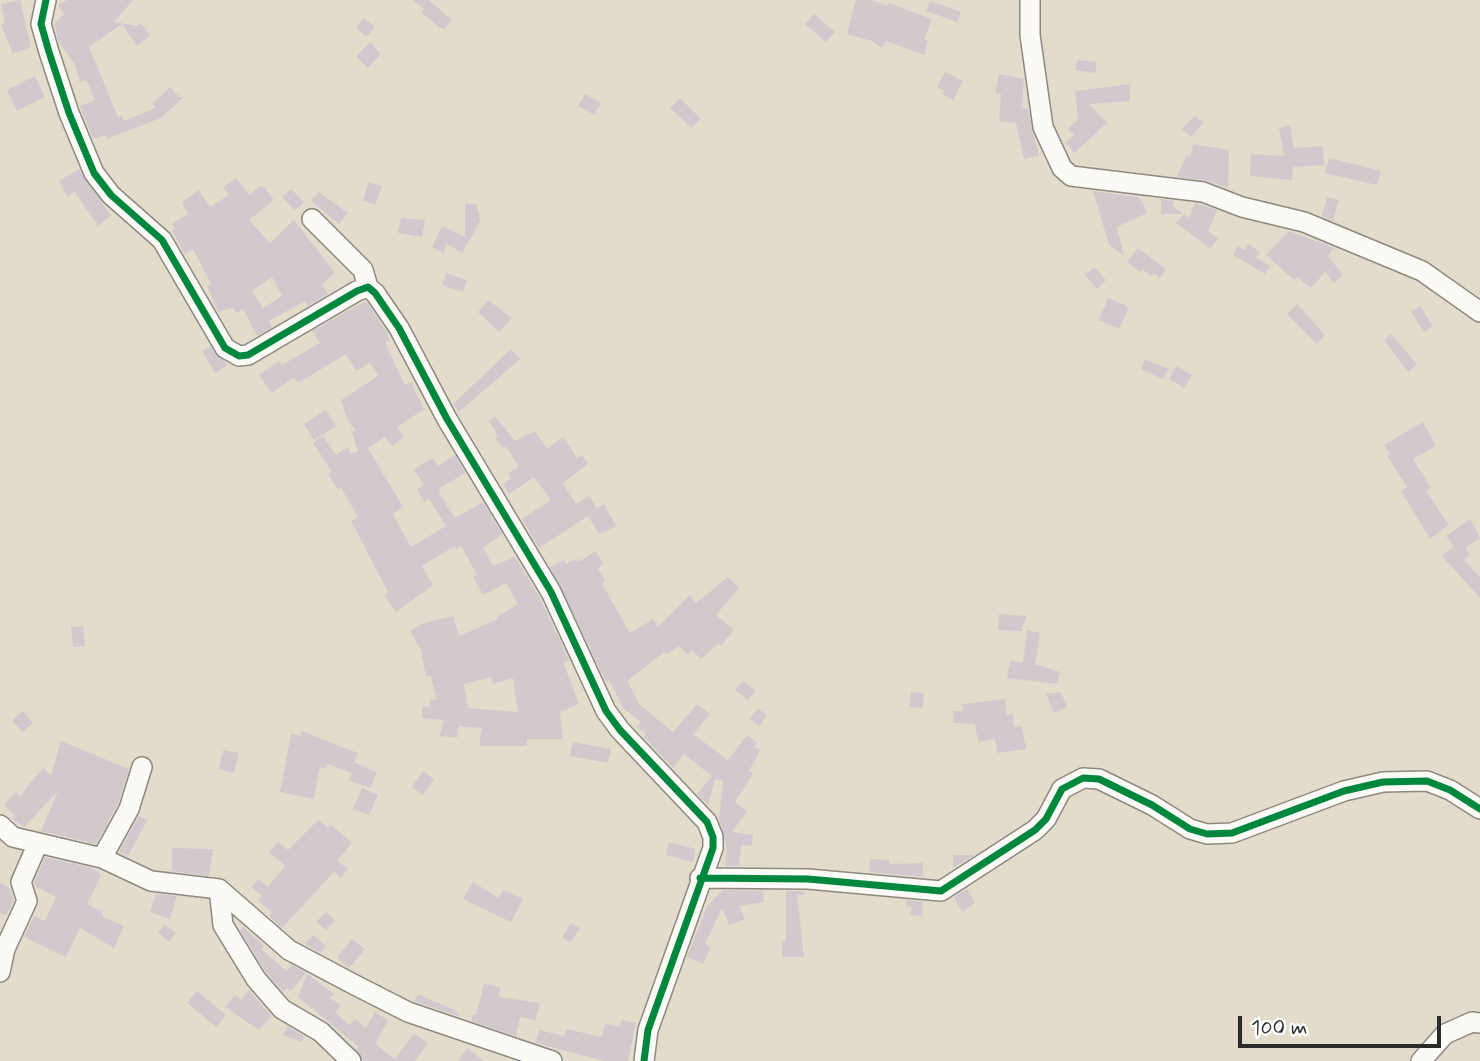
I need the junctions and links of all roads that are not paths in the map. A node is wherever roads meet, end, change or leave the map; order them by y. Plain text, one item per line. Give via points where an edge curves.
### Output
1 (46, 0) edge
2 (1030, 0) edge
3 (312, 219) dead end
4 (368, 288) junction
5 (1480, 312) edge
6 (142, 767) dead end
7 (1480, 809) edge
8 (0, 825) edge
9 (38, 843) junction
10 (102, 858) junction
11 (700, 878) junction
12 (219, 889) junction
13 (0, 972) edge
14 (1480, 1023) edge
15 (351, 1061) edge
16 (552, 1061) edge
17 (644, 1061) edge
18 (1421, 1061) edge

1 - 4 street via 41,23 49,52 94,173 111,195 162,240 225,348 248,355
2 - 5 street via 1030,36 1043,127 1062,168 1071,176 1203,192 1304,222 1422,271
3 - 4 street via 363,270
4 - 11 street via 399,328 447,419 551,592 606,711 708,822 713,848
6 - 10 street via 129,809
7 - 11 street via 1427,781 1383,782 1344,791 1232,832 1207,834 1099,779 1083,778 1062,789 1035,830 941,891 808,879
8 - 9 street via 13,837
9 - 10 street
9 - 13 street via 21,882 27,901 5,949
10 - 12 street via 151,881
11 - 17 street via 648,1030
12 - 15 street via 223,925 256,979 282,1009 321,1032
12 - 16 street via 289,950 353,984 408,1012
14 - 18 street via 1445,1034

